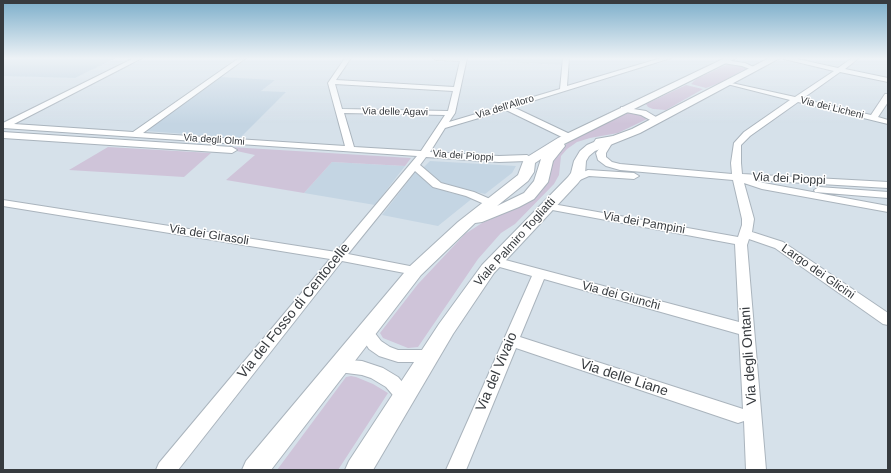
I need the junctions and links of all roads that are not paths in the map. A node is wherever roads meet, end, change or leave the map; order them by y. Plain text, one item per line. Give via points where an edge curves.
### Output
1 (97, 80) edge
2 (211, 80) edge
3 (459, 80) edge
4 (564, 80) edge
5 (596, 80) edge
6 (686, 80) edge
7 (734, 80) edge
8 (824, 80) edge
9 (331, 82) joint
10 (729, 83) junction
11 (457, 89) junction
12 (563, 90) junction
13 (888, 96) edge
14 (796, 99) junction
15 (640, 102) junction
16 (506, 107) junction
17 (339, 110) junction
18 (624, 110) junction
19 (451, 113) junction
20 (670, 113) junction
21 (873, 118) junction
22 (657, 120) junction
23 (888, 122) edge
24 (444, 126) junction
25 (4, 129) edge
26 (134, 135) junction
27 (563, 140) junction
28 (610, 140) junction
29 (350, 149) junction
30 (232, 150) dead end
31 (533, 156) junction
32 (419, 159) junction
33 (689, 172) junction
34 (737, 176) junction
35 (568, 185) junction
36 (888, 185) edge
37 (762, 186) junction
38 (888, 195) edge
39 (486, 201) junction
40 (3, 203) edge
41 (547, 206) junction
42 (888, 210) edge
43 (463, 225) junction
44 (743, 237) junction
45 (339, 256) junction
46 (494, 261) junction
47 (414, 271) junction
48 (539, 274) junction
49 (888, 320) edge
50 (747, 330) junction
51 (366, 332) junction
52 (510, 340) junction
53 (429, 356) junction
54 (337, 366) junction
55 (404, 396) junction
56 (738, 415) dead end
57 (166, 470) edge
58 (255, 470) edge
59 (358, 470) edge
60 (456, 470) edge
61 (756, 470) edge

1 - 25 street
2 - 26 street
3 - 11 street
4 - 12 street
5 - 12 street, Via dell'Alloro
6 - 15 main road, Viale Palmiro Togliatti
7 - 10 main road, Viale Palmiro Togliatti
8 - 14 street, Via degli Ontani
9 - 11 street
9 - 17 street
10 - 14 street, Via dei Licheni
10 - 20 main road, Viale Palmiro Togliatti
11 - 19 street
12 - 16 street, Via dell'Alloro
13 - 21 street
14 - 21 street, Via dei Licheni
14 - 34 street, Via degli Ontani via 740,140 736,154
15 - 18 main road, Viale Palmiro Togliatti
15 - 20 street via 654,111
16 - 24 street, Via dell'Alloro
16 - 27 street
17 - 19 street, Via delle Agavi
17 - 29 street
18 - 22 street via 643,113
18 - 27 main road, Viale Palmiro Togliatti
19 - 24 street
20 - 22 main road, Viale Palmiro Togliatti
21 - 23 street, Via dei Licheni
22 - 28 main road, Viale Palmiro Togliatti
24 - 32 street
25 - 26 street, Via degli Olmi
25 - 30 street, Via degli Olmi
26 - 29 street, Via degli Olmi
27 - 31 main road, Viale Palmiro Togliatti
27 - 43 main road, Viale Palmiro Togliatti via 548,159 542,181 528,196
28 - 33 street, Via dei Pioppi via 601,156 602,160 612,165
28 - 35 main road, Viale Palmiro Togliatti via 587,145 579,150 572,158
29 - 32 street, Via degli Olmi
31 - 32 street, Via dei Pioppi via 507,159
31 - 39 main road, Viale Palmiro Togliatti
31 - 43 main road, Viale Palmiro Togliatti via 523,178
32 - 39 street via 437,185 466,192
32 - 45 street, Via del Fosso di Centocelle
33 - 34 street, Via dei Pioppi
33 - 35 street, Via dei Pioppi via 661,177 588,174
34 - 36 street, Via dei Pioppi
34 - 37 street
34 - 44 street, Via degli Ontani via 748,219
35 - 41 main road, Viale Palmiro Togliatti
37 - 38 street, Via dei Pioppi
37 - 42 street
39 - 43 main road, Viale Palmiro Togliatti
40 - 45 street, Via dei Girasoli
41 - 44 street, Via dei Pampini
41 - 46 main road, Viale Palmiro Togliatti
43 - 47 main road, Viale Palmiro Togliatti
44 - 49 street, Largo dei Glicini via 779,245
44 - 50 street, Via degli Ontani
45 - 47 street, Via dei Girasoli
45 - 57 street, Via del Fosso di Centocelle
46 - 48 street, Via dei Giunchi
46 - 53 main road, Viale Palmiro Togliatti
47 - 51 main road, Viale Palmiro Togliatti
48 - 50 street, Via dei Giunchi
48 - 52 street, Via del Vivaio
50 - 61 street, Via degli Ontani
51 - 53 street via 375,345 385,352 398,356
51 - 54 main road, Viale Palmiro Togliatti
52 - 56 street, Via delle Liane
52 - 60 street, Via del Vivaio
53 - 55 main road, Viale Palmiro Togliatti
54 - 55 street via 362,368 377,373 392,382
54 - 58 main road, Viale Palmiro Togliatti
55 - 59 main road, Viale Palmiro Togliatti

